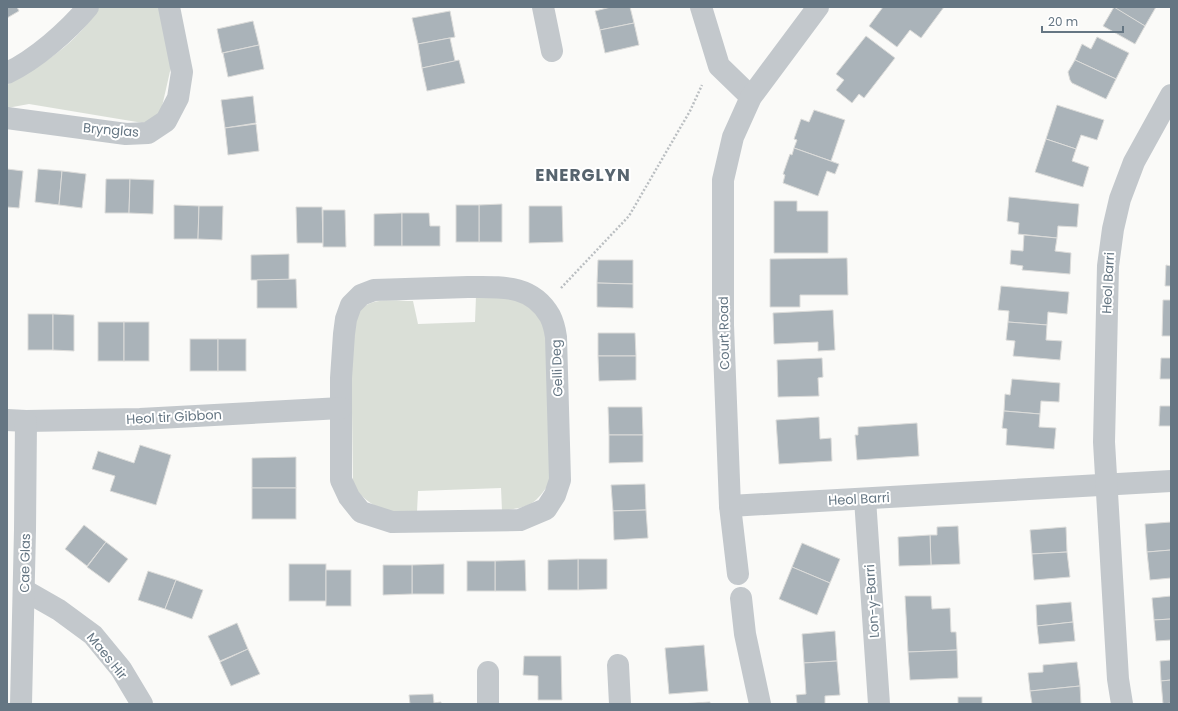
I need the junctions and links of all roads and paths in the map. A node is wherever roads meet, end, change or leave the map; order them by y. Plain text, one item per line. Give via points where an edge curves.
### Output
1 (88, 7) edge
2 (169, 7) edge
3 (543, 7) edge
4 (701, 7) edge
5 (818, 7) edge
6 (552, 51) dead end
7 (716, 56) junction
8 (7, 74) edge
9 (1171, 95) edge
10 (750, 97) junction
11 (7, 118) edge
12 (543, 307) junction
13 (341, 408) junction
14 (17, 421) edge
15 (1171, 481) edge
16 (1108, 484) junction
17 (865, 499) junction
18 (730, 506) junction
19 (738, 574) dead end
20 (24, 590) junction
21 (741, 598) dead end
22 (618, 665) dead end
23 (488, 672) dead end
24 (21, 704) edge
25 (142, 704) edge
26 (488, 704) edge
27 (620, 704) edge
28 (760, 704) edge
29 (879, 704) edge
30 (1122, 704) edge

1 - 8 street via 75,22 44,48
2 - 11 street, Brynglas via 182,72 178,98 166,121 148,133 126,134
3 - 6 street
4 - 7 street
5 - 10 street, Court Road
7 - 10 street via 719,66
7 - 12 path via 690,111 629,216
9 - 16 street, Heol Barri via 1134,162 1120,199 1113,229 1108,266 1106,335 1104,442
10 - 18 street, Court Road via 733,137 722,180 723,325
12 - 13 street, Gelli Deg via 527,293 501,287 374,290 361,295 351,305 346,319
12 - 13 street, Gelli Deg via 551,317 556,337 560,480 555,495 546,509 520,520 414,522 392,522 361,512 349,497 341,480
13 - 14 street, Heol tir Gibbon via 140,419
14 - 20 street, Cae Glas
15 - 16 street
16 - 17 street, Heol Barri
16 - 30 street, Heol Barri via 1118,679
17 - 18 street, Heol Barri
17 - 29 street, Lon-y-Barri
18 - 19 street, Court Road
20 - 24 street, Cae Glas
20 - 25 street, Maes Hir via 59,610 93,635 121,669
21 - 28 street via 745,634
22 - 27 street
23 - 26 street

